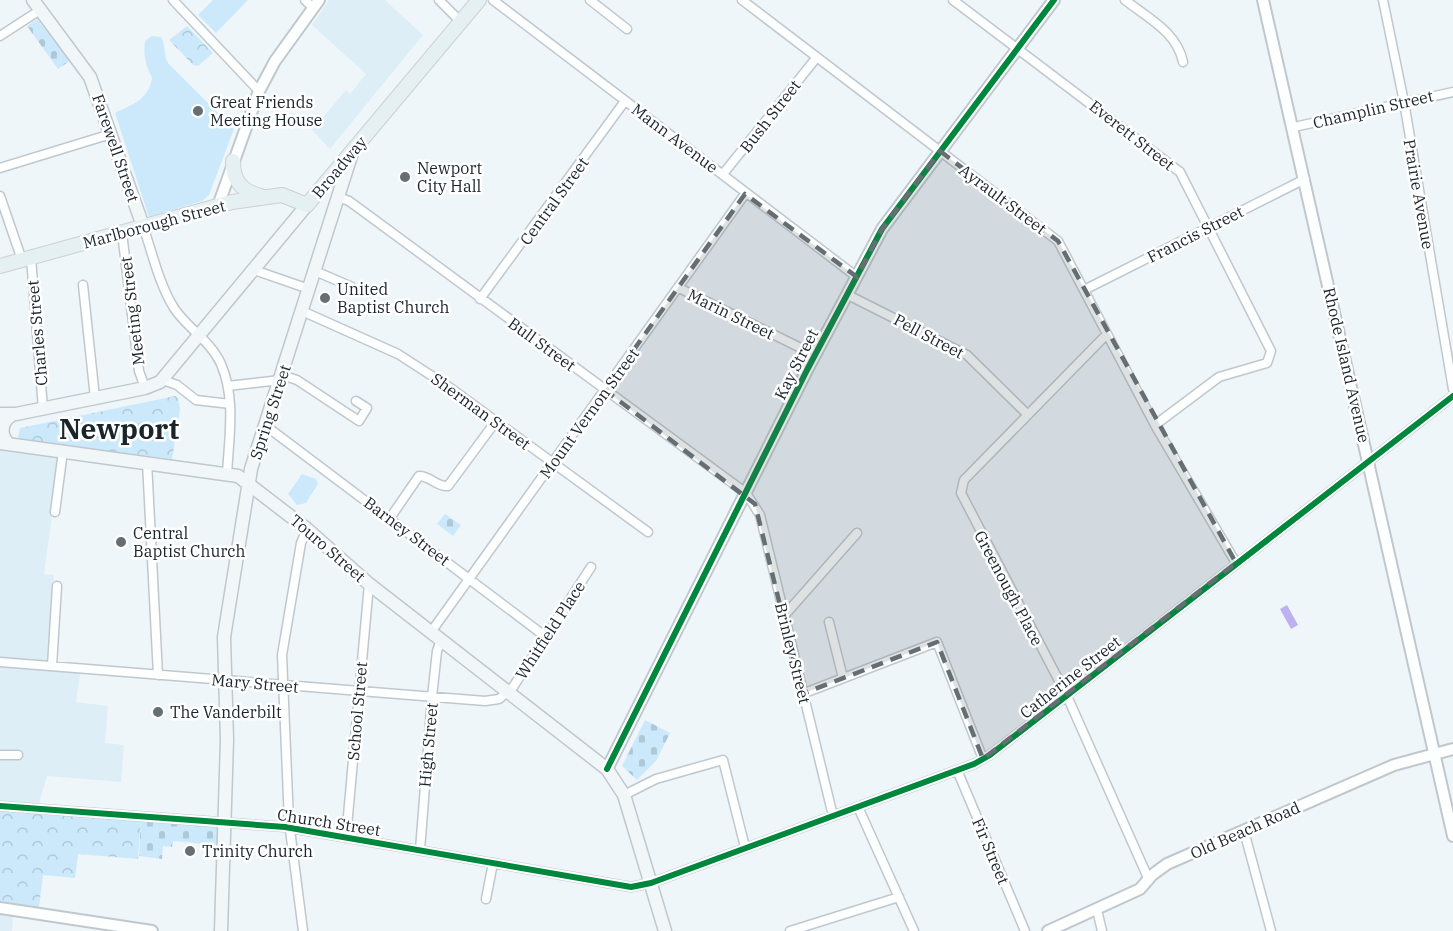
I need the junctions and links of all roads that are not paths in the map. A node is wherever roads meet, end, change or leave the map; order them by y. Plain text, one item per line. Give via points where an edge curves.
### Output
1 (173, 0) edge
2 (439, 0) edge
3 (479, 0) edge
4 (493, 0) edge
5 (590, 0) edge
6 (742, 0) edge
7 (953, 0) edge
8 (1054, 0) edge
9 (1125, 0) edge
10 (1263, 0) edge
11 (1383, 0) edge
12 (312, 3) edge
13 (37, 5) edge
14 (461, 22) junction
15 (627, 29) dead end
16 (0, 36) edge
17 (1018, 47) junction
18 (817, 57) junction
19 (1183, 62) dead end
20 (259, 91) junction
21 (1453, 92) edge
22 (626, 101) junction
23 (1404, 102) junction
24 (1294, 127) junction
25 (111, 134) junction
26 (940, 151) junction
27 (352, 152) junction
28 (233, 161) junction
29 (0, 168) edge
30 (723, 174) junction
31 (1305, 179) junction
32 (745, 194) junction
33 (0, 196) edge
34 (266, 196) junction
35 (338, 197) junction
36 (307, 205) junction
37 (218, 206) junction
38 (143, 226) junction
39 (1208, 228) junction
40 (122, 233) junction
41 (26, 259) junction
42 (0, 266) edge
43 (254, 270) junction
44 (315, 271) junction
45 (856, 277) junction
46 (83, 285) dead end
47 (352, 287) dead end
48 (679, 288) junction
49 (309, 289) junction
50 (1084, 290) junction
51 (848, 295) junction
52 (480, 299) junction
53 (302, 311) junction
54 (199, 334) junction
55 (1107, 334) junction
56 (815, 355) junction
57 (281, 378) junction
58 (163, 380) junction
59 (228, 386) junction
60 (145, 388) junction
61 (1453, 389) edge
62 (605, 390) junction
63 (1453, 396) edge
64 (95, 398) junction
65 (356, 401) dead end
66 (230, 404) junction
67 (43, 409) junction
68 (3, 414) edge
69 (1029, 415) junction
70 (496, 421) junction
71 (1155, 425) junction
72 (266, 426) junction
73 (4, 444) edge
74 (63, 451) junction
75 (1368, 460) junction
76 (147, 462) junction
77 (553, 463) junction
78 (227, 474) junction
79 (251, 485) junction
80 (746, 493) junction
81 (55, 512) dead end
82 (390, 518) junction
83 (307, 529) junction
84 (648, 532) dead end
85 (857, 533) dead end
86 (1236, 563) junction
87 (591, 567) dead end
88 (471, 578) junction
89 (369, 584) junction
90 (57, 586) dead end
91 (783, 617) junction
92 (830, 622) dead end
93 (431, 632) junction
94 (546, 637) junction
95 (441, 640) junction
96 (0, 662) edge
97 (52, 666) junction
98 (158, 675) junction
99 (843, 678) junction
100 (225, 681) junction
101 (282, 685) junction
102 (358, 691) junction
103 (508, 693) junction
104 (802, 694) junction
105 (1067, 696) junction
106 (432, 697) junction
107 (1453, 749) edge
108 (1433, 752) junction
109 (0, 755) edge
110 (18, 755) dead end
111 (983, 759) junction
112 (607, 769) junction
113 (957, 770) junction
114 (624, 795) junction
115 (0, 806) edge
116 (858, 807) junction
117 (833, 816) junction
118 (226, 821) junction
119 (290, 828) junction
120 (1244, 831) junction
121 (1453, 836) edge
122 (346, 838) junction
123 (745, 847) junction
124 (420, 850) junction
125 (493, 863) junction
126 (1149, 880) junction
127 (651, 883) junction
128 (899, 897) junction
129 (486, 899) dead end
130 (0, 908) edge
131 (1097, 910) junction
132 (152, 931) edge
133 (222, 931) edge
134 (303, 931) edge
135 (665, 931) edge
136 (790, 931) edge
137 (914, 931) edge
138 (1025, 931) edge
139 (1048, 931) edge
140 (1102, 931) edge
141 (1270, 931) edge

1 - 20 street
2 - 14 street
3 - 14 main road, Broadway
4 - 22 street, Mann Avenue
5 - 15 street
6 - 18 street, Ayrault Street
7 - 17 street, Everett Street
8 - 17 street, Kay Street
9 - 19 street via 1171,36
10 - 24 street, Rhode Island Avenue
11 - 23 street, Prairie Avenue
12 - 20 street
13 - 16 street
13 - 25 main road, Farewell Street via 90,77
14 - 27 main road, Broadway
17 - 26 street, Kay Street
17 - 39 street, Everett Street via 1180,172
18 - 26 street, Ayrault Street
18 - 30 street, Bush Street
20 - 28 street
21 - 23 street, Champlin Street
22 - 30 street, Mann Avenue
22 - 52 street, Central Street
23 - 24 street, Champlin Street
23 - 61 street, Prairie Avenue
24 - 31 street, Rhode Island Avenue
25 - 29 street
25 - 38 main road, Farewell Street
26 - 45 street, Kay Street via 882,229
26 - 50 street, Ayrault Street via 1058,241
27 - 35 main road, Spring Street
27 - 36 main road, Broadway
28 - 34 main road via 240,186 252,194
28 - 37 street
30 - 32 street, Mann Avenue
31 - 39 street, Francis Street
31 - 75 street, Rhode Island Avenue
32 - 45 street, Mann Avenue
32 - 48 street, Mount Vernon Street
33 - 41 street, Charles Street
34 - 36 main road, Marlborough Street via 286,195
34 - 37 main road, Marlborough Street
35 - 44 main road, Spring Street
35 - 52 street, Bull Street via 349,201
36 - 43 main road, Broadway
37 - 38 main road, Marlborough Street
38 - 40 main road, Marlborough Street
38 - 54 street, Farewell Street via 168,297
39 - 50 street, Francis Street
39 - 71 street, Everett Street via 1271,351 1267,363 1219,377
40 - 41 main road, Marlborough Street
40 - 60 street, Meeting Street via 139,371
41 - 42 main road, Marlborough Street
41 - 67 street, Charles Street
43 - 49 street
43 - 54 main road, Broadway
44 - 47 street
44 - 49 main road, Spring Street
45 - 51 street, Kay Street
46 - 64 street
48 - 56 street, Marin Street
48 - 62 street, Mount Vernon Street
49 - 53 main road, Spring Street
50 - 55 street, Ayrault Street
51 - 56 street, Kay Street
51 - 69 street, Pell Street via 967,355
52 - 62 street, Bull Street
53 - 57 main road, Spring Street
53 - 70 street, Sherman Street via 398,354
54 - 58 main road, Broadway
54 - 59 street, Farewell Street via 216,354
55 - 69 street, Greenough Place
55 - 71 street, Ayrault Street
56 - 80 street, Kay Street
57 - 59 street
57 - 65 street via 297,380 359,421 367,408
57 - 72 main road, Spring Street
58 - 60 main road
58 - 66 street via 196,400
59 - 66 street, Farewell Street
60 - 64 main road
62 - 77 street, Mount Vernon Street
62 - 80 street, Bull Street
63 - 75 street, Catherine Street
64 - 67 main road
66 - 78 street, Farewell Street
67 - 68 main road
68 - 73 main road
69 - 105 street, Greenough Place via 963,480 961,493
70 - 77 street, Sherman Street
70 - 82 street via 448,486 419,476
71 - 86 street, Ayrault Street
72 - 79 main road, Spring Street via 251,470
72 - 82 street, Barney Street
73 - 74 main road, Touro Street
74 - 76 main road, Touro Street
74 - 81 street
75 - 86 street, Catherine Street
75 - 108 street, Rhode Island Avenue
76 - 78 main road, Touro Street
76 - 98 street
77 - 84 street, Sherman Street
77 - 88 street, Mount Vernon Street
78 - 79 main road, Touro Street
79 - 83 main road, Touro Street
79 - 100 main road, Spring Street via 224,637
80 - 91 street, Brinley Street via 760,515
80 - 112 street, Kay Street
82 - 88 street, Barney Street
83 - 89 main road, Touro Street
83 - 101 street via 301,543 282,655
85 - 91 street
86 - 105 street, Catherine Street
87 - 94 street, Whitfield Place
88 - 93 street, Mount Vernon Street
88 - 94 street, Barney Street
89 - 93 main road, Touro Street
89 - 102 street, School Street
90 - 97 street
91 - 104 street, Brinley Street
92 - 99 street
93 - 95 main road, Touro Street
94 - 103 street, Whitfield Place
95 - 103 main road, Touro Street
95 - 106 street, High Street
96 - 97 street, Mary Street
97 - 98 street, Mary Street
98 - 100 street, Mary Street
99 - 104 street
99 - 111 street via 937,642
100 - 101 street, Mary Street
100 - 118 main road, Spring Street
101 - 102 street, Mary Street
101 - 119 street
102 - 106 street, Mary Street
102 - 122 street, School Street
103 - 106 street, Mary Street via 485,701
103 - 112 main road, Touro Street
104 - 117 street, Brinley Street
105 - 111 street, Catherine Street
105 - 126 street, Greenough Place
106 - 124 street, High Street
107 - 108 street, Old Beach Road
108 - 120 street, Old Beach Road via 1394,765
108 - 121 street, Rhode Island Avenue
109 - 110 street
111 - 113 street, Catherine Street
112 - 114 main road, Touro Street
113 - 116 street, Catherine Street
113 - 138 street, Fir Street
114 - 123 street via 656,779 723,760
114 - 127 main road, Touro Street
115 - 118 street, Church Street
116 - 117 street, Catherine Street
116 - 128 street
117 - 123 street, Catherine Street
118 - 119 street, Church Street
118 - 133 main road, Spring Street
119 - 122 street, Church Street
119 - 134 street
120 - 126 street, Old Beach Road via 1167,864
120 - 141 street
122 - 124 street, Church Street
123 - 127 street, Catherine Street
124 - 125 street, Church Street
125 - 127 street, Church Street via 631,887
125 - 129 street
126 - 131 street, Old Beach Road via 1140,889
127 - 135 main road, Touro Street
128 - 136 street
128 - 137 street
130 - 132 street
131 - 139 street, Old Beach Road
131 - 140 street

